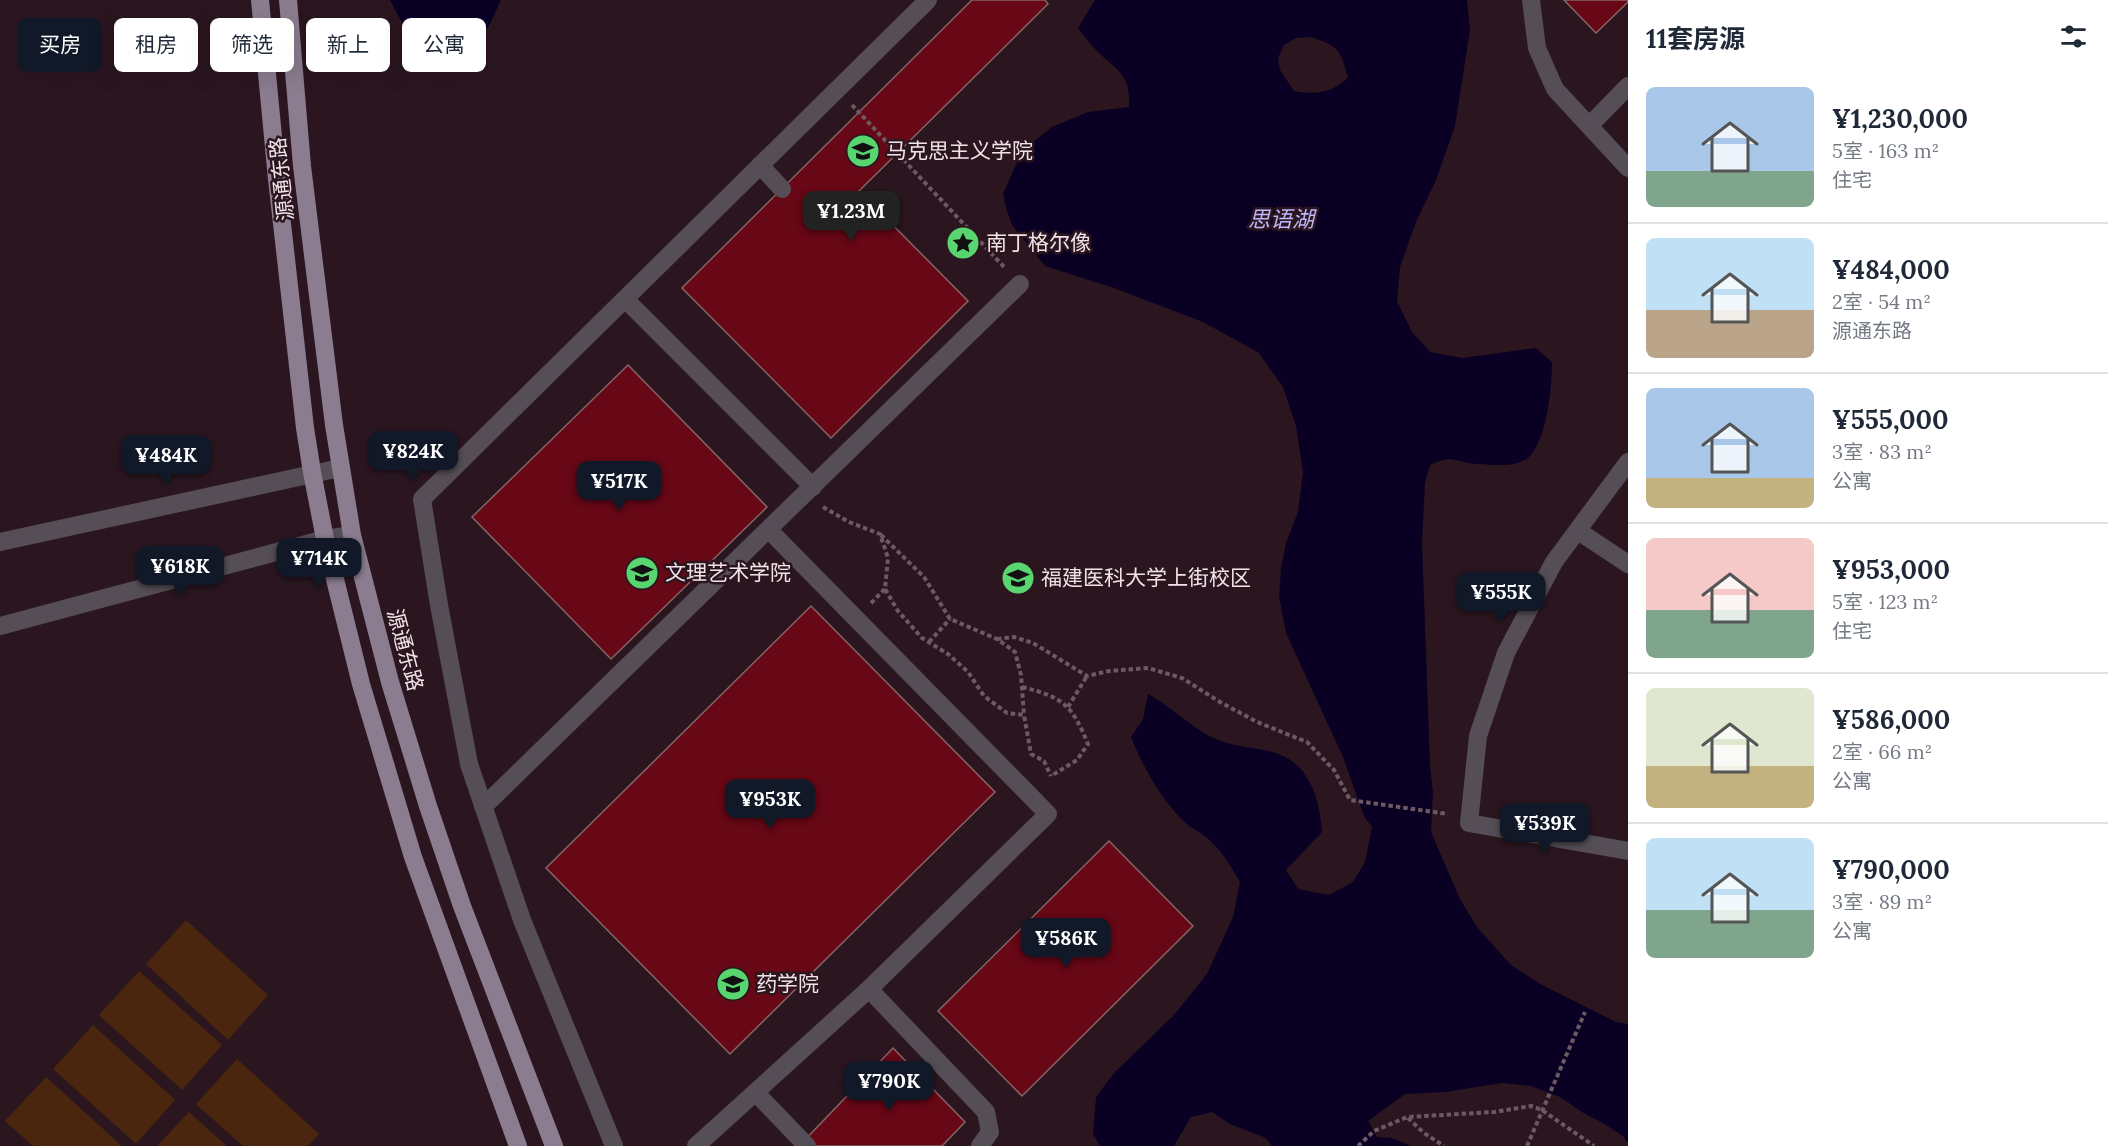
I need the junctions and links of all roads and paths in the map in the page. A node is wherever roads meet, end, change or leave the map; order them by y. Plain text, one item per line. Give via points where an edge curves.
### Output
1 (260, 0) edge
2 (288, 0) edge
3 (928, 0) edge
4 (1531, 0) edge
5 (1628, 86) edge
6 (837, 90) junction
7 (1589, 126) junction
8 (760, 165) junction
9 (1628, 168) edge
10 (782, 189) dead end
11 (1020, 284) joint
12 (625, 299) junction
13 (1628, 462) edge
14 (340, 468) junction
15 (312, 472) junction
16 (809, 491) junction
17 (769, 530) junction
18 (1578, 531) junction
19 (880, 534) junction
20 (352, 535) junction
21 (325, 539) junction
22 (0, 542) edge
23 (1628, 564) edge
24 (950, 619) junction
25 (0, 626) edge
26 (997, 639) junction
27 (929, 642) junction
28 (1087, 676) junction
29 (1022, 687) junction
30 (1068, 707) junction
31 (1024, 715) junction
32 (1051, 776) junction
33 (1031, 795) junction
34 (483, 807) junction
35 (1439, 813) dead end
36 (1628, 850) edge
37 (869, 989) junction
38 (1585, 1012) dead end
39 (756, 1093) junction
40 (1542, 1110) junction
41 (1407, 1117) junction
42 (518, 1146) edge
43 (554, 1146) edge
44 (614, 1146) edge
45 (696, 1146) edge
46 (807, 1146) edge
47 (980, 1146) edge
48 (1358, 1146) edge
49 (1444, 1146) edge
50 (1527, 1146) edge
51 (1594, 1146) edge

1 - 15 main road, 源通东路
2 - 14 main road, 源通东路 via 302,166
3 - 6 street
4 - 7 street via 1537,48 1555,89
5 - 7 street
6 - 8 street
6 - 11 path
7 - 9 street
8 - 10 street
8 - 12 street
11 - 16 street
12 - 16 street
12 - 34 street via 422,499 469,764
13 - 18 street
14 - 15 street
14 - 20 main road, 源通东路
15 - 21 main road, 源通东路
15 - 22 street
16 - 17 street
16 - 19 path via 849,522
17 - 33 street
17 - 34 street
18 - 23 street
18 - 36 street via 1554,562 1506,653 1478,736 1468,823
19 - 24 path via 924,577
19 - 27 path via 888,558 885,589 898,611
20 - 21 street
20 - 43 main road, 源通东路 via 390,682 428,806
21 - 25 street
21 - 42 main road, 源通东路 via 391,791
24 - 26 path
24 - 27 path
26 - 28 path via 1014,637 1033,643
26 - 29 path via 1015,652
27 - 31 path via 968,672 984,696 1007,713
28 - 30 path
28 - 35 path via 1148,668 1182,678 1257,722 1307,742 1334,770 1350,800
29 - 30 path via 1047,693
29 - 31 path
30 - 32 path via 1088,744 1077,760
31 - 32 path via 1031,754 1044,760
32 - 33 path
33 - 37 street via 1048,813
34 - 44 street via 522,920
37 - 39 street
37 - 47 street via 986,1112 990,1132
38 - 40 path
39 - 45 street
39 - 46 street
40 - 41 path via 1531,1106
40 - 50 path
40 - 51 path
41 - 48 path via 1374,1131
41 - 49 path

